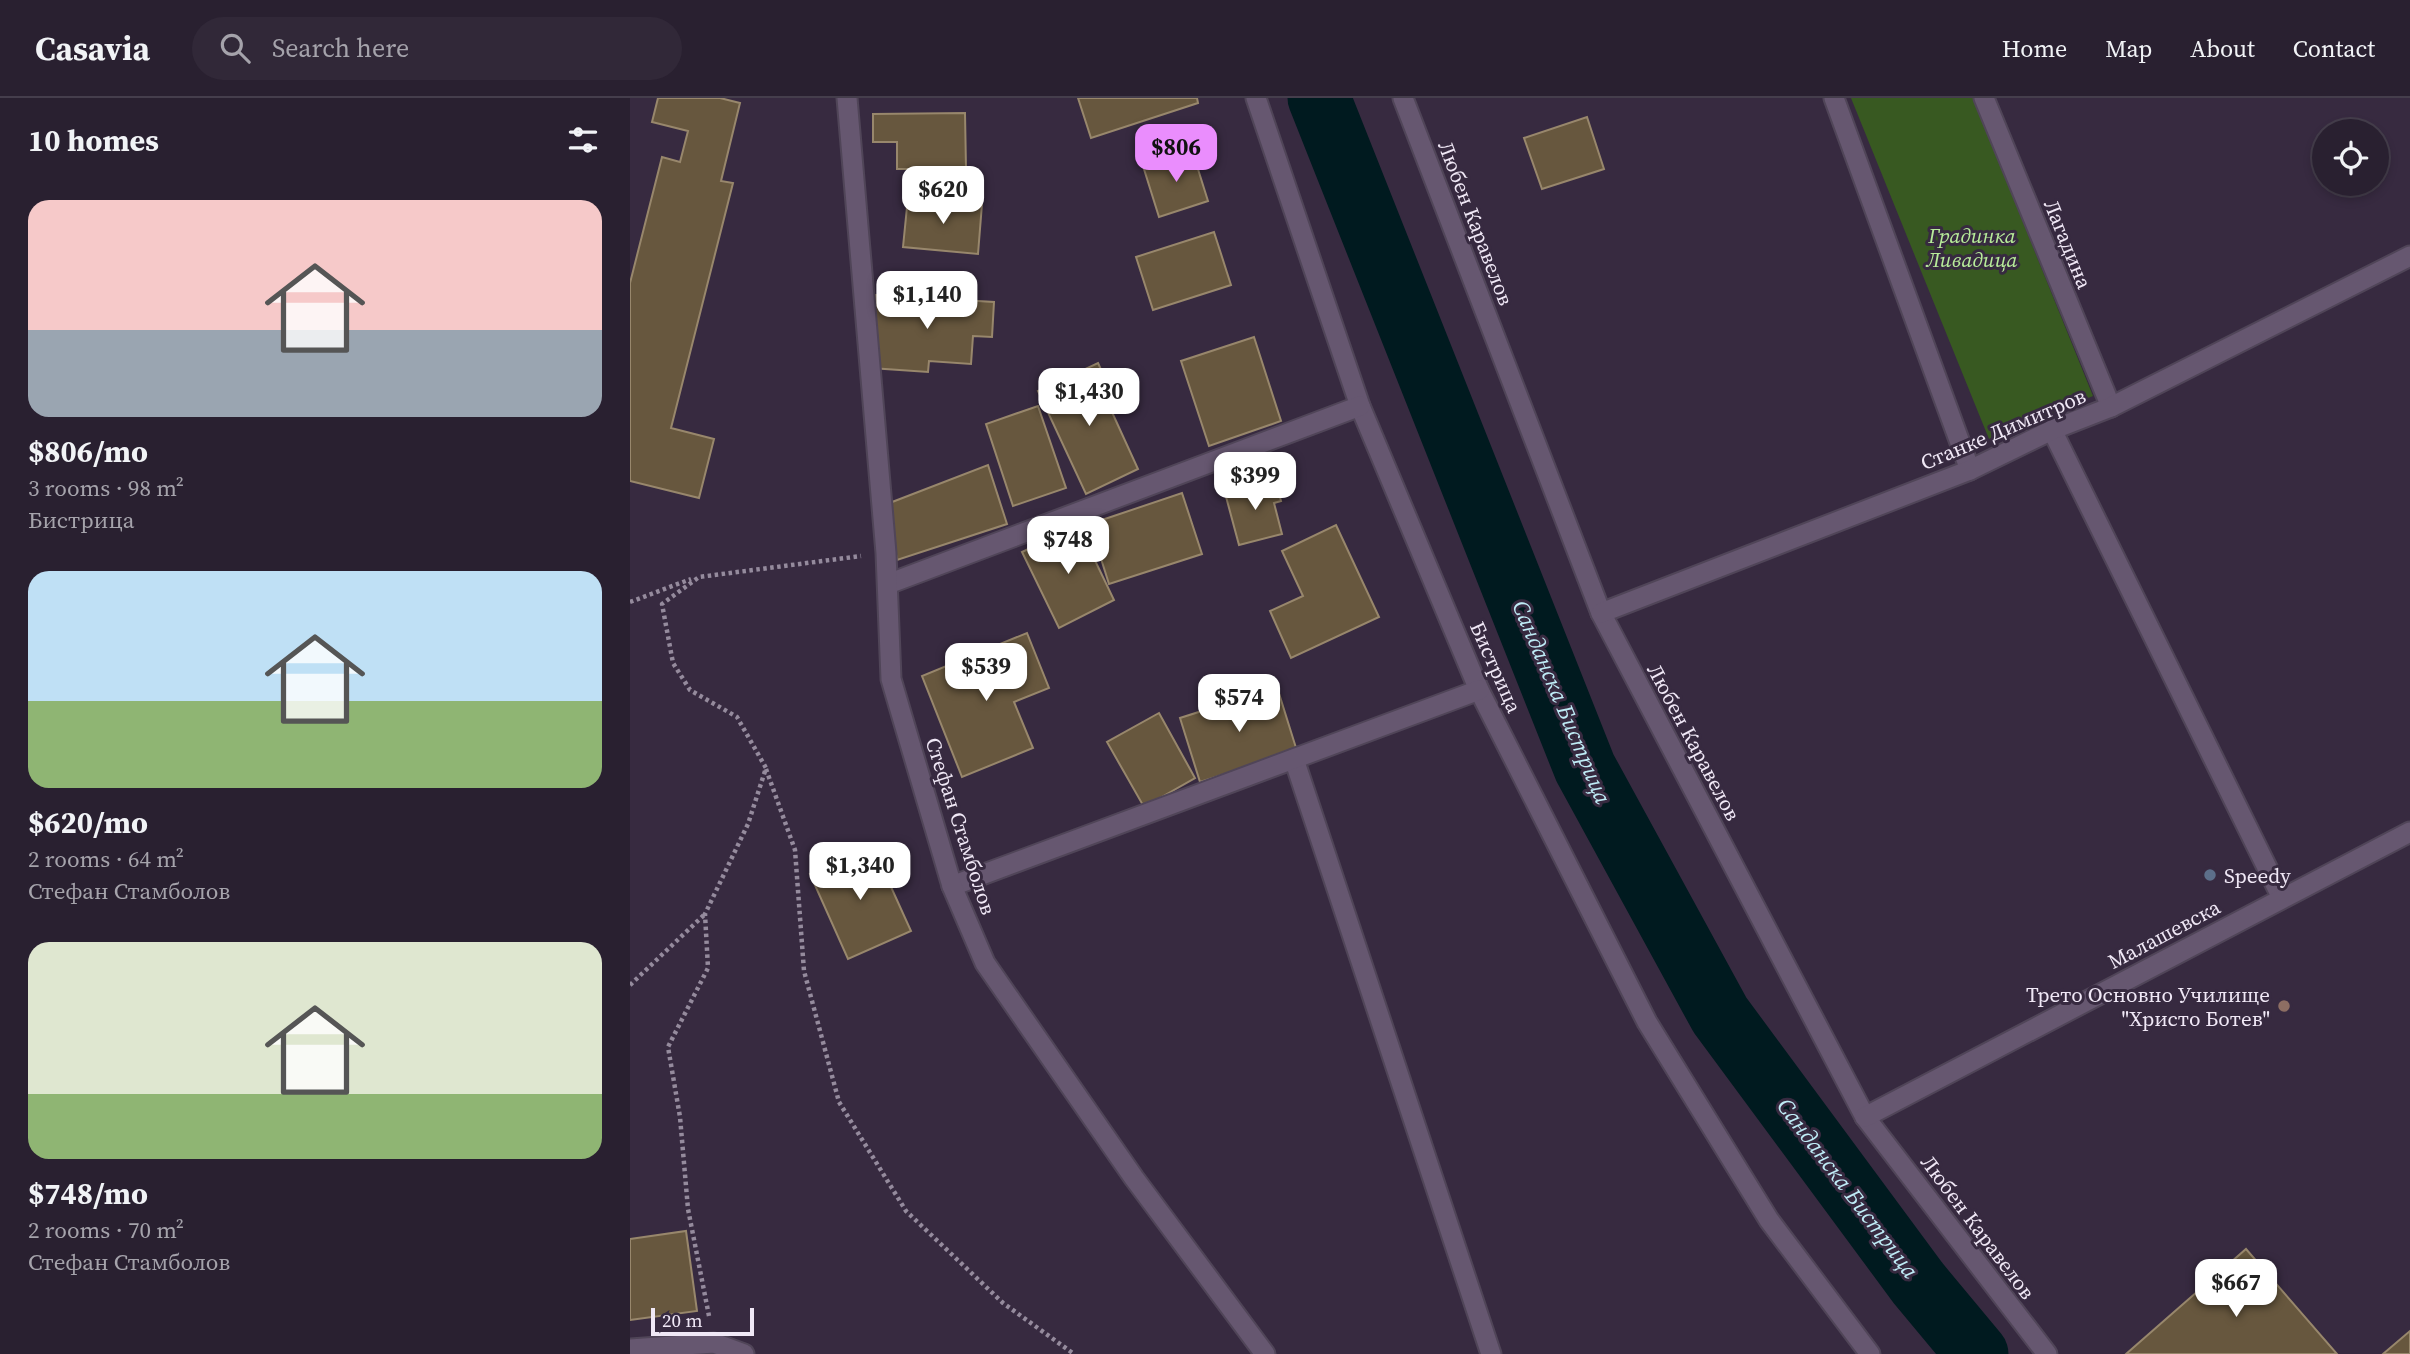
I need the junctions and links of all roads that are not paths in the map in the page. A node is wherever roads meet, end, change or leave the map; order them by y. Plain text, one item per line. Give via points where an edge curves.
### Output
1 (847, 98) edge
2 (1256, 98) edge
3 (1403, 98) edge
4 (1834, 98) edge
5 (1984, 98) edge
6 (2410, 256) edge
7 (1360, 406) junction
8 (2111, 407) junction
9 (2052, 430) junction
10 (1970, 470) junction
11 (888, 583) junction
12 (1601, 613) junction
13 (1479, 690) junction
14 (1294, 759) junction
15 (2410, 832) edge
16 (952, 886) junction
17 (2282, 898) junction
18 (1865, 1117) junction
19 (630, 1349) edge
20 (739, 1353) edge
21 (1265, 1354) edge
22 (1491, 1354) edge
23 (1870, 1354) edge
24 (2047, 1354) edge

1 - 11 street, Стефан Стамболов
2 - 7 street, Бистрица
3 - 12 street, Любен Каравелов
4 - 10 street
5 - 8 street, Лагадина
6 - 8 street, Станке Димитров
7 - 11 street
7 - 13 street, Бистрица
8 - 9 street, Станке Димитров
9 - 10 street, Станке Димитров
9 - 17 street
10 - 12 street, Станке Димитров
11 - 16 street, Стефан Стамболов via 891,679
12 - 18 street, Любен Каравелов
13 - 14 street
13 - 23 street, Бистрица via 1647,1022 1769,1220
14 - 16 street
14 - 22 street
15 - 17 street, Малашевска
16 - 21 street, Стефан Стамболов via 985,963 1134,1178
17 - 18 street, Малашевска
18 - 24 street, Любен Каравелов
19 - 20 street via 714,1343

